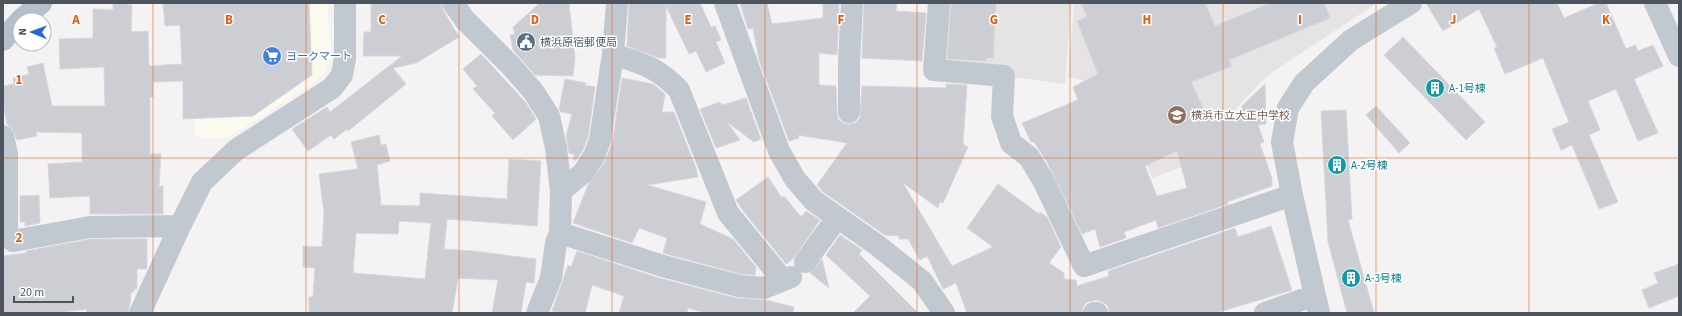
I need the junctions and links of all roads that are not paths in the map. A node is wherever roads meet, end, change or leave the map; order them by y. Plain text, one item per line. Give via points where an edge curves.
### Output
1 (41, 3) edge
2 (345, 3) edge
3 (453, 3) edge
4 (617, 3) edge
5 (725, 3) edge
6 (852, 3) edge
7 (939, 3) edge
8 (1411, 3) edge
9 (1655, 3) edge
10 (30, 12) edge
11 (12, 30) edge
12 (3, 40) edge
13 (614, 54) junction
14 (1679, 56) edge
15 (849, 112) dead end
16 (3, 136) edge
17 (561, 191) junction
18 (1292, 194) junction
19 (837, 218) junction
20 (180, 226) junction
21 (560, 233) junction
22 (793, 273) junction
23 (1317, 304) edge
24 (140, 313) edge
25 (537, 313) edge
26 (944, 313) edge
27 (1094, 313) edge
28 (1097, 313) edge
29 (1265, 313) edge

1 - 10 main road
2 - 20 street via 346,58 342,75 332,88 236,150 202,182
3 - 17 street via 465,20 533,90 550,116
4 - 13 street
5 - 19 street via 779,151 795,179 814,201
6 - 15 street
7 - 18 street via 934,70 1004,76 1002,116 1011,143 1029,157 1043,180 1084,266
8 - 18 street via 1351,40 1304,83 1288,108 1282,142
9 - 14 street
11 - 12 main road
13 - 17 street via 600,140 594,156 583,172
13 - 22 street via 656,69 679,90 728,213
16 - 20 street via 7,154 7,236 13,240 90,227
17 - 21 street
18 - 23 street
19 - 22 street
19 - 26 street via 877,245 922,281
20 - 24 street
21 - 22 street via 663,266 739,286 764,288
21 - 25 street via 551,278
23 - 29 street
27 - 28 street

